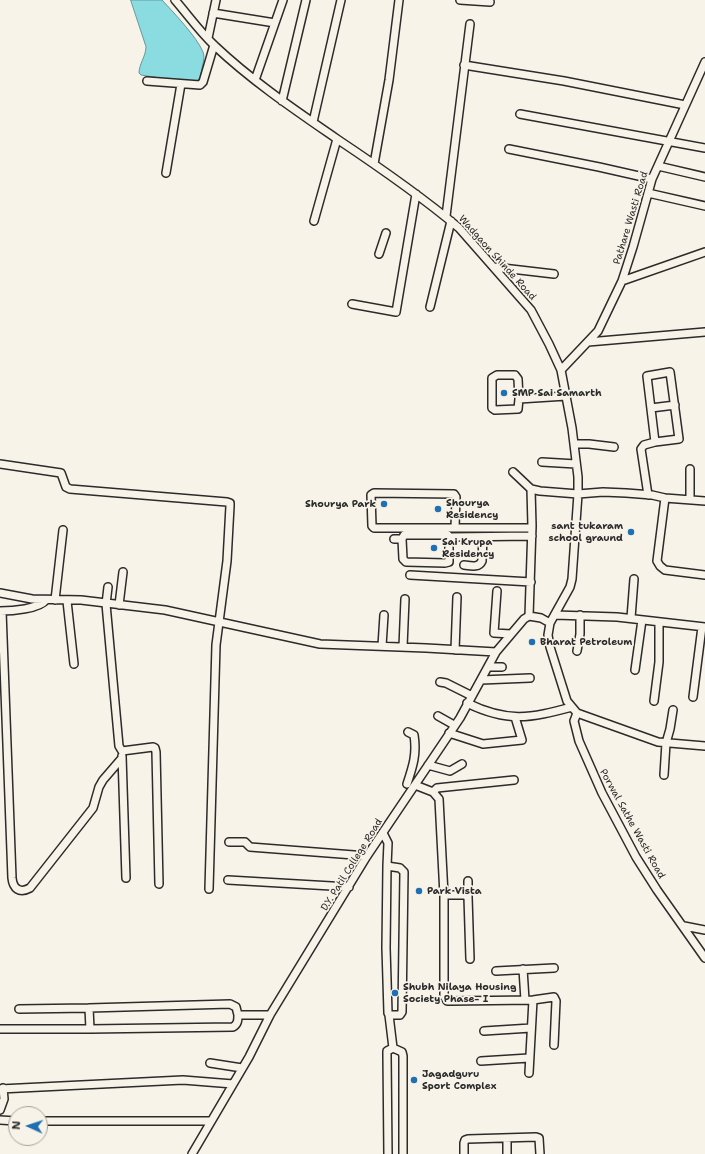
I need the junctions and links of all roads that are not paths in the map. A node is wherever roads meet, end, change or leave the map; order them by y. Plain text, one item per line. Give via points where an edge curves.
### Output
1 (175, 0) edge
2 (216, 0) edge
3 (283, 0) edge
4 (306, 0) edge
5 (341, 0) edge
6 (399, 0) edge
7 (460, 0) edge
8 (490, 2) dead end
9 (213, 13) junction
10 (275, 23) junction
11 (470, 24) dead end
12 (208, 38) junction
13 (214, 45) junction
14 (705, 62) edge
15 (464, 65) junction
16 (255, 80) junction
17 (147, 81) dead end
18 (181, 84) junction
19 (282, 101) junction
20 (685, 105) junction
21 (520, 114) dead end
22 (313, 122) junction
23 (337, 139) junction
24 (669, 140) junction
25 (705, 148) edge
26 (509, 150) dead end
27 (374, 164) junction
28 (658, 166) junction
29 (166, 173) dead end
30 (705, 177) edge
31 (652, 179) junction
32 (648, 192) junction
33 (416, 194) junction
34 (705, 206) edge
35 (448, 219) junction
36 (314, 221) dead end
37 (386, 233) dead end
38 (705, 252) edge
39 (379, 254) dead end
40 (494, 267) junction
41 (554, 274) dead end
42 (622, 280) junction
43 (352, 304) dead end
44 (430, 307) dead end
45 (705, 332) edge
46 (588, 342) junction
47 (561, 370) junction
48 (566, 396) junction
49 (519, 399) junction
50 (674, 404) junction
51 (651, 408) junction
52 (655, 442) junction
53 (574, 444) junction
54 (614, 447) dead end
55 (542, 462) dead end
56 (0, 464) edge
57 (576, 464) junction
58 (690, 469) dead end
59 (513, 472) dead end
60 (531, 489) junction
61 (578, 494) junction
62 (648, 495) junction
63 (665, 498) junction
64 (690, 500) junction
65 (705, 501) edge
66 (455, 528) junction
67 (532, 528) junction
68 (63, 530) dead end
69 (532, 536) junction
70 (483, 537) junction
71 (450, 538) junction
72 (394, 539) dead end
73 (402, 539) junction
74 (464, 565) dead end
75 (123, 572) dead end
76 (410, 575) dead end
77 (705, 576) edge
78 (634, 579) dead end
79 (531, 582) junction
80 (108, 587) dead end
81 (497, 591) dead end
82 (0, 593) edge
83 (457, 597) dead end
84 (405, 599) dead end
85 (46, 600) junction
86 (55, 600) junction
87 (67, 601) junction
88 (106, 604) junction
89 (118, 605) junction
90 (1, 611) edge
91 (384, 615) dead end
92 (555, 615) junction
93 (580, 615) junction
94 (529, 616) junction
95 (631, 618) junction
96 (642, 620) junction
97 (219, 622) junction
98 (659, 622) junction
99 (550, 623) junction
100 (704, 627) edge
101 (511, 634) junction
102 (382, 646) junction
103 (403, 647) junction
104 (455, 650) junction
105 (577, 651) dead end
106 (496, 652) junction
107 (74, 664) dead end
108 (488, 667) junction
109 (502, 667) dead end
110 (635, 670) dead end
111 (530, 678) dead end
112 (481, 680) junction
113 (440, 682) dead end
114 (472, 696) junction
115 (693, 697) dead end
116 (654, 701) dead end
117 (468, 703) junction
118 (574, 710) junction
119 (673, 710) dead end
120 (438, 716) dead end
121 (515, 717) junction
122 (454, 725) junction
123 (408, 732) dead end
124 (449, 733) junction
125 (666, 743) junction
126 (705, 746) edge
127 (122, 755) junction
128 (462, 764) dead end
129 (428, 765) junction
130 (664, 774) dead end
131 (514, 780) dead end
132 (411, 784) junction
133 (433, 792) junction
134 (383, 832) junction
135 (229, 842) dead end
136 (367, 856) junction
137 (387, 866) junction
138 (126, 878) dead end
139 (228, 880) dead end
140 (468, 881) dead end
141 (159, 884) dead end
142 (349, 887) junction
143 (209, 889) dead end
144 (444, 895) junction
145 (468, 897) junction
146 (684, 926) junction
147 (705, 930) edge
148 (705, 958) edge
149 (470, 959) dead end
150 (554, 968) dead end
151 (523, 970) junction
152 (496, 971) dead end
153 (525, 1000) junction
154 (533, 1000) junction
155 (19, 1008) dead end
156 (89, 1008) junction
157 (238, 1015) junction
158 (270, 1015) junction
159 (389, 1015) junction
160 (531, 1028) junction
161 (1, 1029) edge
162 (90, 1029) junction
163 (484, 1031) dead end
164 (554, 1045) dead end
165 (393, 1048) junction
166 (529, 1058) junction
167 (481, 1061) dead end
168 (210, 1063) dead end
169 (242, 1068) junction
170 (528, 1073) dead end
171 (233, 1084) junction
172 (2, 1088) edge
173 (0, 1108) edge
174 (406, 1111) dead end
175 (48, 1121) edge
176 (211, 1121) junction
177 (507, 1139) junction
178 (192, 1154) edge
179 (388, 1154) edge
180 (404, 1154) edge
181 (464, 1154) edge
182 (507, 1154) edge
183 (540, 1154) edge

1 - 12 street, Wadgaon Shinde Road
2 - 9 street
3 - 10 street
4 - 19 street
5 - 22 street
6 - 27 street via 389,80
7 - 8 street
9 - 10 street
9 - 12 street
10 - 16 street
11 - 15 street
12 - 13 street, Wadgaon Shinde Road
13 - 16 street, Wadgaon Shinde Road
13 - 18 street via 203,82 197,86
14 - 20 street, Pathare Wasti Road
15 - 20 street via 564,81
15 - 35 street
16 - 19 street, Wadgaon Shinde Road
17 - 18 street
18 - 29 street
19 - 22 street, Wadgaon Shinde Road
20 - 24 street, Pathare Wasti Road
21 - 24 street
22 - 23 street, Wadgaon Shinde Road
23 - 27 street, Wadgaon Shinde Road
23 - 36 street
24 - 25 street
24 - 28 street, Pathare Wasti Road
26 - 31 street
27 - 33 street, Wadgaon Shinde Road
28 - 30 street
28 - 31 street, Pathare Wasti Road
31 - 32 street, Pathare Wasti Road
32 - 34 street
32 - 42 street, Pathare Wasti Road
33 - 35 street, Wadgaon Shinde Road
33 - 43 street via 396,312
35 - 40 street, Wadgaon Shinde Road via 460,228
35 - 44 street
37 - 39 street
38 - 42 street
40 - 41 street
40 - 47 street, Wadgaon Shinde Road via 531,310
42 - 46 street, Pathare Wasti Road via 598,332
45 - 46 street
46 - 47 street, Pathare Wasti Road
47 - 48 street, Wadgaon Shinde Road
48 - 49 street
48 - 53 street, Wadgaon Shinde Road
49 - 49 street via 518,409 492,408 492,378 496,375 514,375 518,379
50 - 51 street
50 - 51 street via 670,372 647,376
50 - 52 street via 679,439
51 - 52 street
52 - 62 street via 644,444 641,449
53 - 54 street
53 - 57 street, Wadgaon Shinde Road
55 - 57 street
56 - 97 street via 61,473 66,487 70,489 230,503 227,561
57 - 61 street, Wadgaon Shinde Road
58 - 64 street
59 - 60 street
60 - 61 street
60 - 67 street
61 - 62 street via 603,492
61 - 92 street, Wadgaon Shinde Road via 572,579
62 - 63 street
63 - 64 street
63 - 77 street via 657,561 665,570
64 - 65 street
66 - 66 street via 454,494 371,495 373,527
66 - 67 street
67 - 69 street
68 - 86 street
69 - 70 street
69 - 79 street
70 - 71 street
70 - 74 street via 481,564
71 - 73 street via 448,535 404,535
71 - 73 street via 449,562 445,563 406,562 403,559
72 - 73 street
75 - 89 street
76 - 79 street
78 - 95 street
79 - 94 street
80 - 88 street
81 - 101 street via 494,633
82 - 85 street
83 - 104 street
84 - 103 street
85 - 86 street
85 - 90 street via 35,607
86 - 87 street
87 - 88 street via 81,600
87 - 107 street
88 - 89 street
88 - 127 street via 119,746
89 - 97 street via 165,610
90 - 127 street via 12,878 15,888 21,891 30,888 93,808 99,787
91 - 102 street
92 - 93 street
92 - 99 street, Wadgaon Shinde Road
93 - 95 street
93 - 105 street
94 - 99 street
94 - 101 street, D.Y. Patil College Road
95 - 96 street
96 - 98 street
96 - 110 street
97 - 102 street via 320,644
97 - 143 street via 216,645
98 - 100 street
98 - 116 street via 659,662
99 - 118 street via 550,647 567,701
100 - 115 street
101 - 106 street, D.Y. Patil College Road
102 - 103 street
103 - 104 street
104 - 106 street
106 - 108 street, D.Y. Patil College Road
108 - 109 street
108 - 112 street, D.Y. Patil College Road
111 - 112 street
112 - 114 street, D.Y. Patil College Road
113 - 114 street
114 - 117 street, D.Y. Patil College Road
117 - 121 street via 499,716
117 - 122 street, D.Y. Patil College Road
118 - 121 street
118 - 125 street
118 - 146 street, Porwal Sathe Wasti Road via 578,741 602,793 636,857
119 - 125 street
120 - 122 street
121 - 124 street via 522,740 483,744
122 - 124 street, D.Y. Patil College Road
123 - 132 street via 414,735 416,747
124 - 129 street, D.Y. Patil College Road
125 - 126 street
125 - 130 street
127 - 138 street
127 - 141 street via 155,748
128 - 129 street via 450,771
129 - 132 street, D.Y. Patil College Road
131 - 133 street via 437,788
132 - 133 street
132 - 134 street, D.Y. Patil College Road
133 - 144 street via 439,799
134 - 136 street, D.Y. Patil College Road
134 - 137 street via 388,842
135 - 136 street via 245,842 250,847
136 - 142 street, D.Y. Patil College Road
137 - 159 street
137 - 159 street via 400,868 404,872 402,1012 400,1015
139 - 142 street
140 - 145 street
142 - 158 street, D.Y. Patil College Road
144 - 145 street
144 - 153 street via 444,996 447,1000
145 - 149 street
146 - 147 street
146 - 148 street, Porwal Sathe Wasti Road
150 - 151 street
151 - 152 street
151 - 153 street
153 - 154 street
154 - 160 street
154 - 164 street via 554,997 556,1001
155 - 156 street
156 - 157 street via 230,1004 236,1007
156 - 162 street
157 - 158 street
157 - 162 street via 238,1021 233,1026
158 - 169 street, D.Y. Patil College Road
159 - 165 street
160 - 163 street
160 - 166 street
161 - 162 street
165 - 179 street via 387,1052
165 - 180 street via 402,1052 403,1056
166 - 167 street
166 - 170 street
168 - 169 street
169 - 171 street, D.Y. Patil College Road
171 - 172 street via 183,1080
171 - 176 street, D.Y. Patil College Road
172 - 173 street via 4,1099
174 - 180 street
175 - 176 street
176 - 178 street, D.Y. Patil College Road
177 - 181 street via 466,1140
177 - 182 street
177 - 183 street via 539,1138

